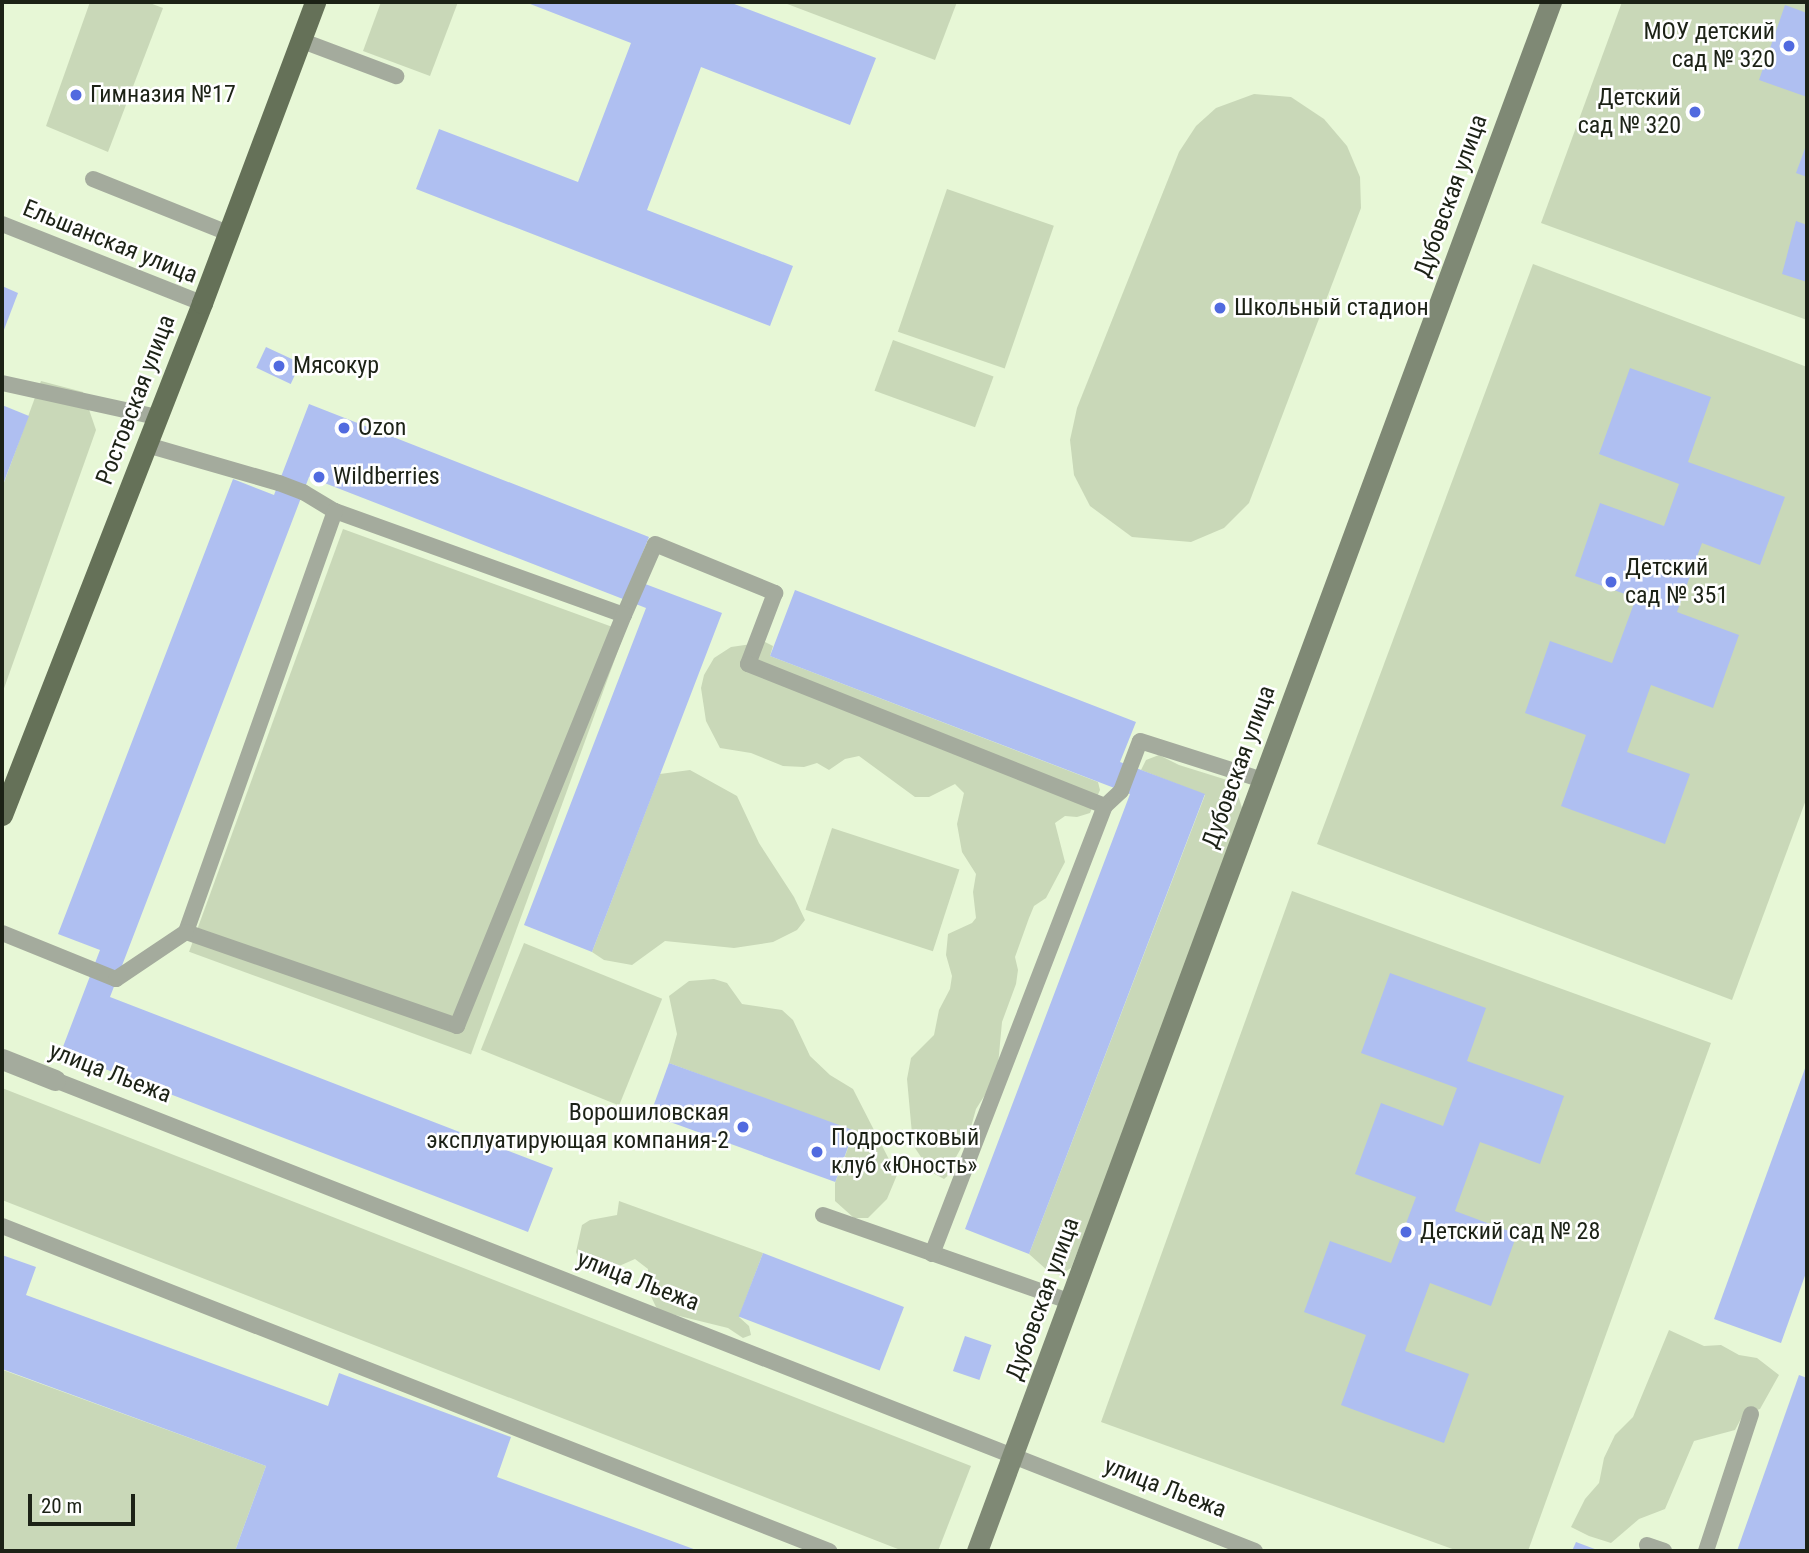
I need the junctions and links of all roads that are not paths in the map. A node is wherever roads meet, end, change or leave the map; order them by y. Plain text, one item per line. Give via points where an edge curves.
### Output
1 (315, 2) edge
2 (1551, 2) edge
3 (300, 40) junction
4 (396, 76) dead end
5 (93, 179) dead end
6 (2, 224) edge
7 (228, 233) junction
8 (202, 303) junction
9 (2, 383) edge
10 (157, 417) junction
11 (147, 445) junction
12 (335, 511) junction
13 (624, 615) junction
14 (1263, 780) junction
15 (1105, 806) junction
16 (2, 815) edge
17 (186, 932) junction
18 (2, 933) edge
19 (2, 1059) edge
20 (54, 1080) joint
21 (823, 1215) dead end
22 (2, 1226) edge
23 (932, 1254) junction
24 (1068, 1305) junction
25 (1751, 1414) dead end
26 (1013, 1457) junction
27 (1647, 1545) dead end
28 (829, 1551) edge
29 (977, 1551) edge
30 (1255, 1551) edge
31 (1664, 1551) edge
32 (1706, 1551) edge

1 - 3 main road, Ростовская улица
2 - 14 street, Дубовская улица
3 - 4 lane
3 - 7 main road, Ростовская улица
5 - 7 lane
6 - 8 lane, Ельшанская улица
7 - 8 main road, Ростовская улица
8 - 10 main road, Ростовская улица
9 - 10 lane
10 - 11 main road, Ростовская улица
11 - 12 lane via 279,483
11 - 16 main road, Ростовская улица
12 - 13 lane
12 - 17 lane
13 - 15 lane via 655,544 775,593 748,664
13 - 17 lane via 457,1026
14 - 15 lane via 1140,741 1121,790
14 - 24 street, Дубовская улица
15 - 23 lane
17 - 18 lane via 116,979
19 - 20 street, улица Льежа
20 - 26 lane, улица Льежа
21 - 23 lane
22 - 28 lane
23 - 24 lane via 1068,1301
24 - 26 street, Дубовская улица
25 - 32 lane
26 - 29 street, Дубовская улица
26 - 30 lane, улица Льежа
27 - 31 lane

